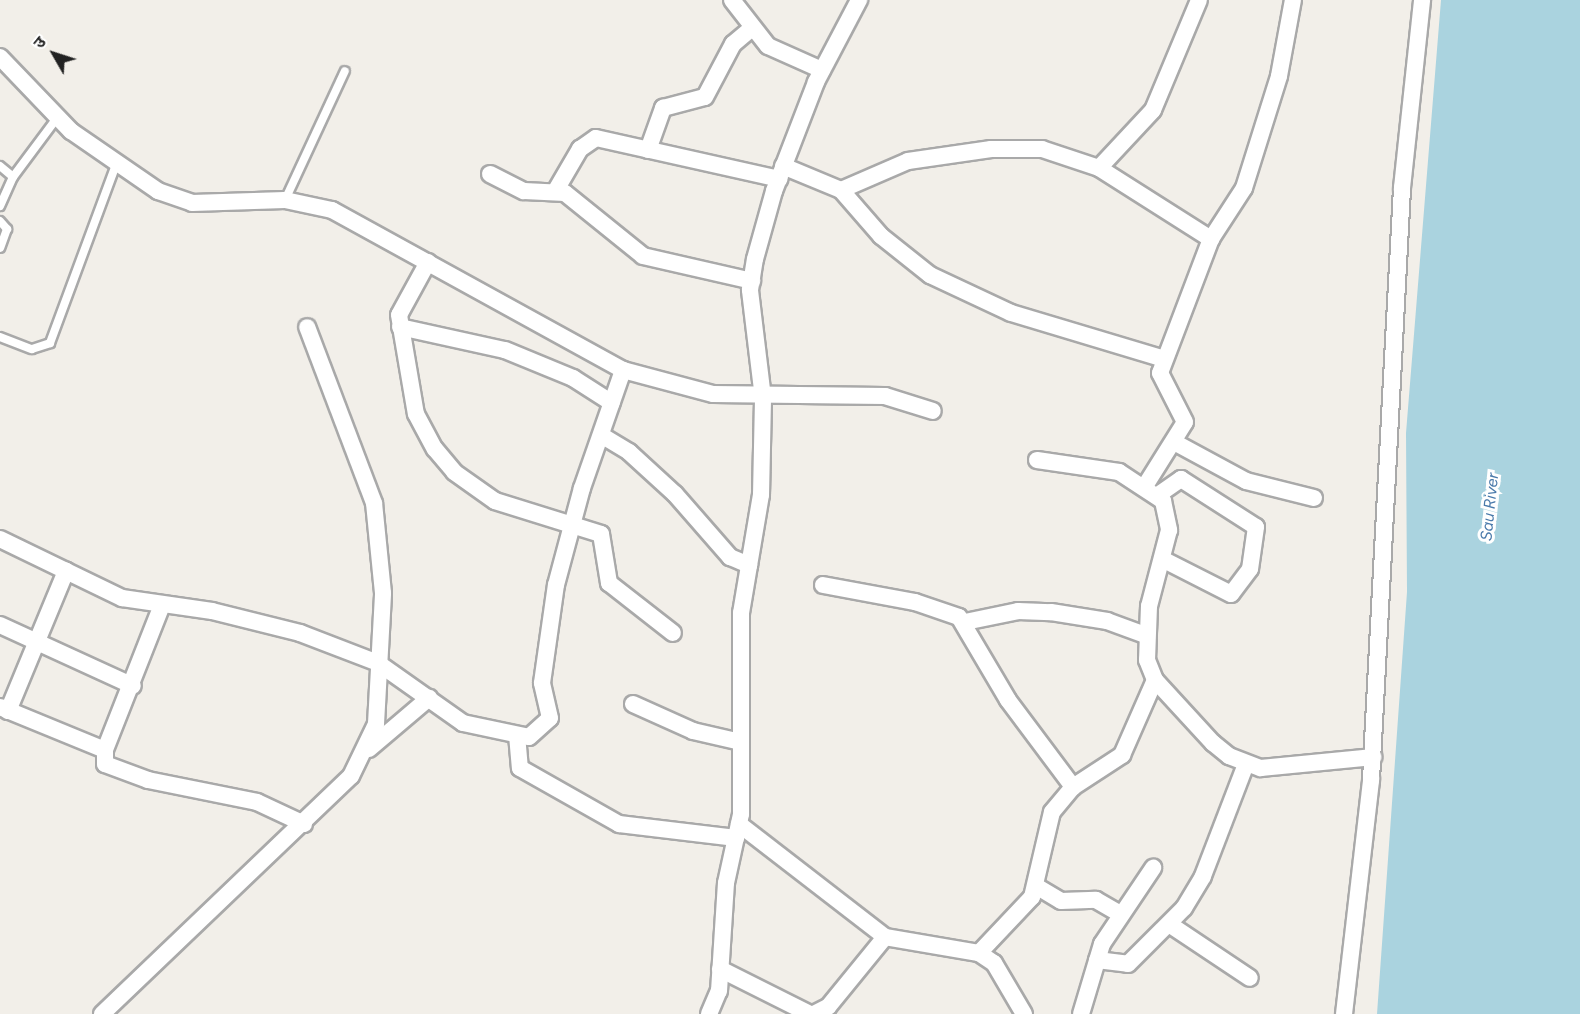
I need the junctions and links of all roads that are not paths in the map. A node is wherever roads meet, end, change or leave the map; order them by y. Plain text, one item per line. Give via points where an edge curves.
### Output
1 (732, 0) edge
2 (859, 0) edge
3 (1199, 0) edge
4 (1293, 0) edge
5 (1422, 0) edge
6 (752, 28) junction
7 (0, 57) edge
8 (822, 70) junction
9 (345, 71) dead end
10 (57, 118) junction
11 (648, 150) junction
12 (116, 165) junction
13 (0, 166) edge
14 (1099, 168) junction
15 (781, 172) junction
16 (490, 174) dead end
17 (13, 177) junction
18 (556, 190) junction
19 (841, 190) junction
20 (285, 200) junction
21 (0, 206) edge
22 (0, 221) edge
23 (1211, 239) junction
24 (0, 248) edge
25 (428, 262) junction
26 (752, 281) junction
27 (307, 327) dead end
28 (400, 327) junction
29 (0, 337) edge
30 (1164, 359) junction
31 (623, 370) junction
32 (763, 398) junction
33 (612, 403) junction
34 (933, 411) dead end
35 (601, 435) junction
36 (1174, 442) junction
37 (1037, 460) dead end
38 (1152, 491) junction
39 (1314, 498) dead end
40 (571, 525) junction
41 (0, 539) edge
42 (1162, 559) junction
43 (749, 565) junction
44 (66, 572) junction
45 (823, 585) dead end
46 (162, 605) junction
47 (965, 622) junction
48 (0, 625) edge
49 (673, 633) dead end
50 (1145, 635) junction
51 (37, 641) junction
52 (378, 663) junction
53 (1155, 680) junction
54 (133, 686) junction
55 (429, 698) junction
56 (633, 704) dead end
57 (4, 709) edge
58 (517, 735) junction
59 (741, 742) junction
60 (369, 749) junction
61 (105, 750) junction
62 (1372, 757) junction
63 (1246, 764) junction
64 (1073, 787) junction
65 (304, 824) junction
66 (737, 831) junction
67 (1153, 868) dead end
68 (1036, 886) junction
69 (1120, 914) junction
70 (1169, 924) junction
71 (885, 938) junction
72 (979, 953) junction
73 (1097, 960) junction
74 (720, 969) junction
75 (1250, 978) dead end
76 (102, 1014) edge
77 (709, 1014) edge
78 (812, 1014) edge
79 (1024, 1014) edge
80 (1081, 1014) edge
81 (1344, 1014) edge

1 - 6 street
2 - 8 street
3 - 14 street via 1153,110
4 - 23 street via 1280,76 1240,201
5 - 62 street via 1402,188
6 - 8 street via 768,46
6 - 11 street via 733,44 705,97 663,108
7 - 10 street
8 - 15 street
9 - 20 lane
10 - 12 street
10 - 17 lane
11 - 15 street
11 - 18 street via 591,138
12 - 20 street via 158,191 192,203
12 - 29 lane via 50,343 32,349
13 - 17 lane
14 - 19 street via 1042,149 991,149 892,165
14 - 23 street
15 - 19 street
15 - 26 street
16 - 18 street via 524,191
17 - 21 lane
18 - 26 street via 643,256
19 - 30 street via 881,236 948,284 1011,313
20 - 25 street via 332,210
22 - 24 lane via 7,229
23 - 30 street
25 - 28 street via 401,308
25 - 31 street
26 - 32 street
27 - 52 street via 374,503 383,593
28 - 33 street via 505,350 573,378
28 - 40 street via 416,414 454,472 495,501
30 - 36 street via 1160,379 1186,416
31 - 32 street via 678,388
31 - 33 street
32 - 34 street via 877,395
32 - 43 street via 761,495
33 - 35 street
35 - 40 street
35 - 43 street via 630,452 675,494 730,557
36 - 38 street
36 - 39 street via 1245,481
37 - 38 street via 1099,466
38 - 42 street via 1169,514
38 - 42 street via 1181,479 1256,527 1250,569 1231,594
40 - 49 street via 601,534 609,583
40 - 58 street via 542,683 550,718 539,734
41 - 44 street
42 - 50 street
43 - 59 street via 741,613
44 - 46 street via 122,597
44 - 51 street
45 - 47 street via 915,602
46 - 52 street via 249,618
46 - 54 street
47 - 50 street via 1018,611 1050,612 1107,621
47 - 64 street via 1008,700
48 - 51 street
50 - 53 street
51 - 54 street
51 - 57 street
52 - 55 street
52 - 60 street via 376,724
53 - 63 street via 1212,743
53 - 64 street via 1122,755
54 - 61 street
55 - 58 street via 463,723
55 - 60 street
56 - 59 street via 693,731
57 - 61 street
58 - 66 street via 520,768 619,824
59 - 66 street
60 - 65 street via 351,777
61 - 65 street via 110,770 257,802
62 - 63 street via 1280,769
62 - 81 street
63 - 70 street via 1203,876
64 - 68 street via 1052,812
65 - 76 street
66 - 71 street
66 - 74 street
67 - 69 street
68 - 69 street via 1061,902 1096,900
68 - 72 street via 1022,912
69 - 73 street
70 - 73 street via 1128,964
70 - 75 street
71 - 72 street
71 - 78 street via 828,1007
72 - 79 street via 1002,970
73 - 80 street
74 - 77 street
74 - 78 street

